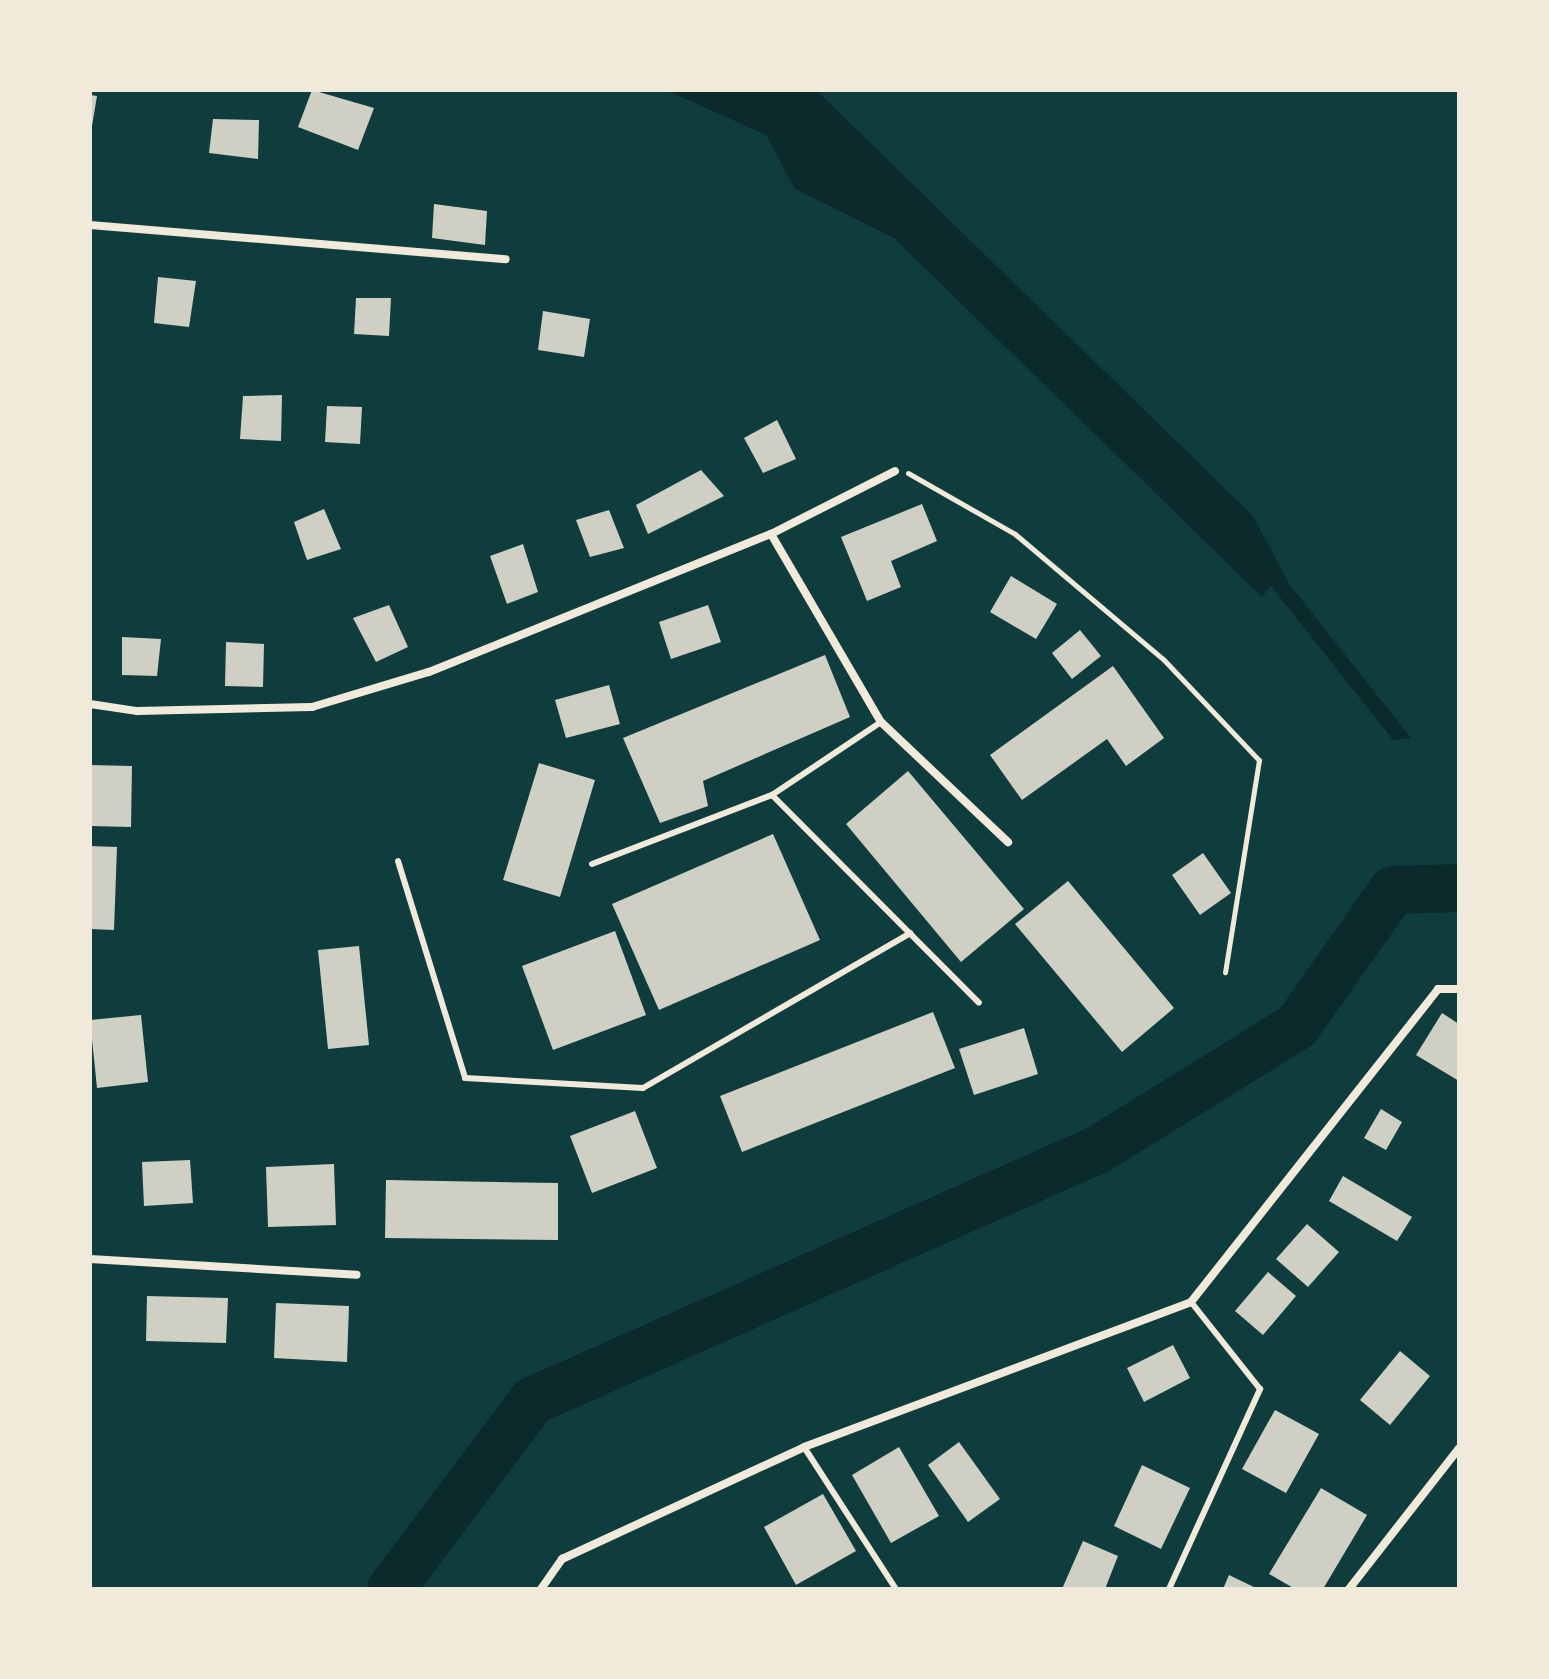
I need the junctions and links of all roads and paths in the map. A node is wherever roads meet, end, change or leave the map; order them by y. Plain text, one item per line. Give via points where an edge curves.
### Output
1 (90, 225) edge
2 (506, 259) dead end
3 (895, 471) joint
4 (771, 534) junction
5 (90, 704) edge
6 (881, 722) junction
7 (772, 795) junction
8 (1008, 842) dead end
9 (398, 861) dead end
10 (592, 864) dead end
11 (910, 933) junction
12 (1225, 972) dead end
13 (1459, 989) edge
14 (979, 1003) dead end
15 (90, 1259) edge
16 (357, 1275) dead end
17 (1191, 1302) junction
18 (804, 1447) junction
19 (1459, 1448) edge
20 (541, 1589) edge
21 (896, 1589) edge
22 (1169, 1589) edge
23 (1349, 1589) edge

1 - 2 street
3 - 4 street
3 - 12 path via 920,476 1015,534 1164,660 1259,760
4 - 5 street via 429,672 312,707 137,711
4 - 6 street
6 - 7 lane
6 - 8 street
7 - 10 lane
7 - 11 lane
9 - 11 lane via 465,1078 643,1088
11 - 14 lane
13 - 17 street via 1438,989
15 - 16 street
17 - 18 street
17 - 22 lane via 1260,1389
18 - 20 street via 562,1559
18 - 21 lane
19 - 23 street

